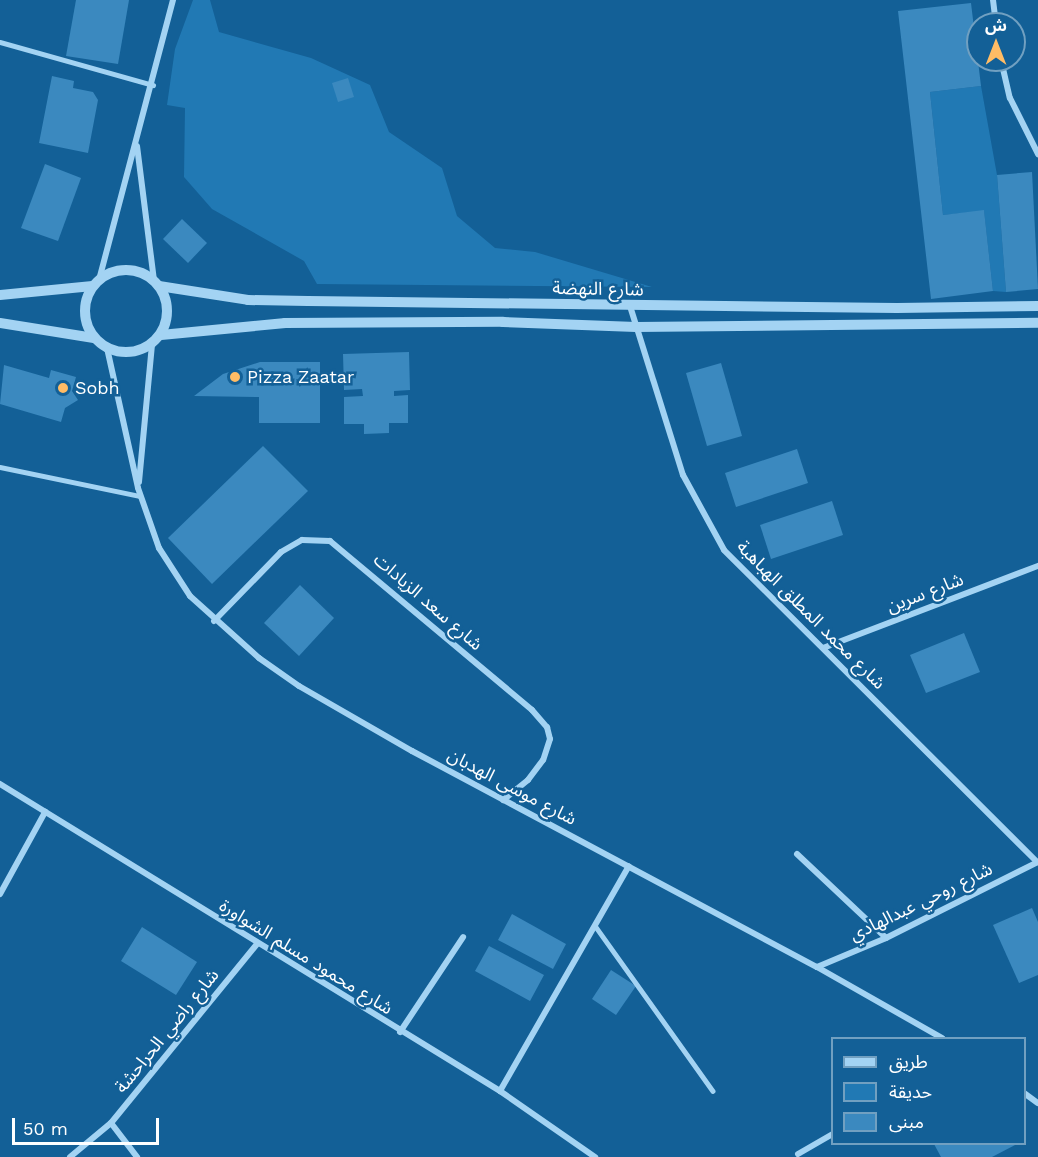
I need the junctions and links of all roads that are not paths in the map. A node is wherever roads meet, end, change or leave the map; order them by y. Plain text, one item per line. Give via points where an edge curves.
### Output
1 (173, 0) edge
2 (0, 42) edge
3 (1004, 72) edge
4 (153, 85) junction
5 (136, 141) junction
6 (1038, 154) edge
7 (96, 283) junction
8 (157, 283) junction
9 (0, 295) edge
10 (630, 306) junction
11 (1038, 306) edge
12 (0, 323) edge
13 (1038, 323) edge
14 (636, 327) junction
15 (161, 335) junction
16 (94, 338) junction
17 (152, 344) junction
18 (107, 348) junction
19 (0, 467) edge
20 (138, 488) junction
21 (140, 496) junction
22 (1038, 566) edge
23 (214, 621) junction
24 (823, 648) junction
25 (0, 784) edge
26 (503, 800) junction
27 (45, 812) junction
28 (797, 854) dead end
29 (1037, 862) edge
30 (629, 866) junction
31 (0, 894) edge
32 (596, 927) junction
33 (463, 937) dead end
34 (886, 938) junction
35 (258, 945) junction
36 (817, 967) junction
37 (400, 1032) junction
38 (940, 1037) edge
39 (500, 1091) junction
40 (713, 1091) dead end
41 (111, 1123) junction
42 (831, 1135) edge
43 (798, 1154) dead end
44 (70, 1157) edge
45 (137, 1157) edge
46 (595, 1157) edge

1 - 4 street
2 - 4 lane
3 - 6 street via 1010,98
4 - 5 street
5 - 7 street
5 - 8 street
7 - 8 street via 120,270 132,270
7 - 9 street
7 - 16 street via 85,317
8 - 10 street, شارع النهضة via 248,300
8 - 15 street via 168,310
10 - 11 street, شارع النهضة
10 - 14 street, شارع محمد المطلق الهباهبة
12 - 16 street
13 - 14 street, شارع النهضة
14 - 15 street, شارع النهضة via 503,322 285,323
14 - 24 street, شارع محمد المطلق الهباهبة via 683,475 710,527 751,580
15 - 17 street
16 - 18 street
17 - 18 street via 130,352
17 - 20 street, شارع موسى الهدبان
18 - 20 street, شارع موسى الهدبان
19 - 21 lane
20 - 21 street, شارع موسى الهدبان
21 - 23 street, شارع موسى الهدبان via 147,524 173,573
22 - 24 street, شارع سرين
23 - 26 street, شارع موسى الهدبان via 299,686
23 - 26 street, شارع سعد الزيادات via 281,552 302,540 330,541 547,727 550,739 543,760 528,780
24 - 29 street, شارع محمد المطلق الهباهبة
25 - 27 street, شارع محمود مسلم الشواورة
26 - 30 street, شارع موسى الهدبان
27 - 31 street
27 - 35 street, شارع محمود مسلم الشواورة
28 - 34 street
29 - 34 street, شارع روحي عبدالهادي
30 - 32 street
30 - 36 street, شارع موسى الهدبان
32 - 39 street
32 - 40 lane
33 - 37 street
34 - 36 street, شارع روحي عبدالهادي
35 - 37 street, شارع محمود مسلم الشواورة
35 - 41 street, شارع راضي الحراحشة
36 - 38 street, شارع موسى الهدبان
37 - 39 street, شارع محمود مسلم الشواورة
39 - 46 street, شارع محمود مسلم الشواورة
41 - 44 street, شارع راضي الحراحشة
41 - 45 street
42 - 43 street

